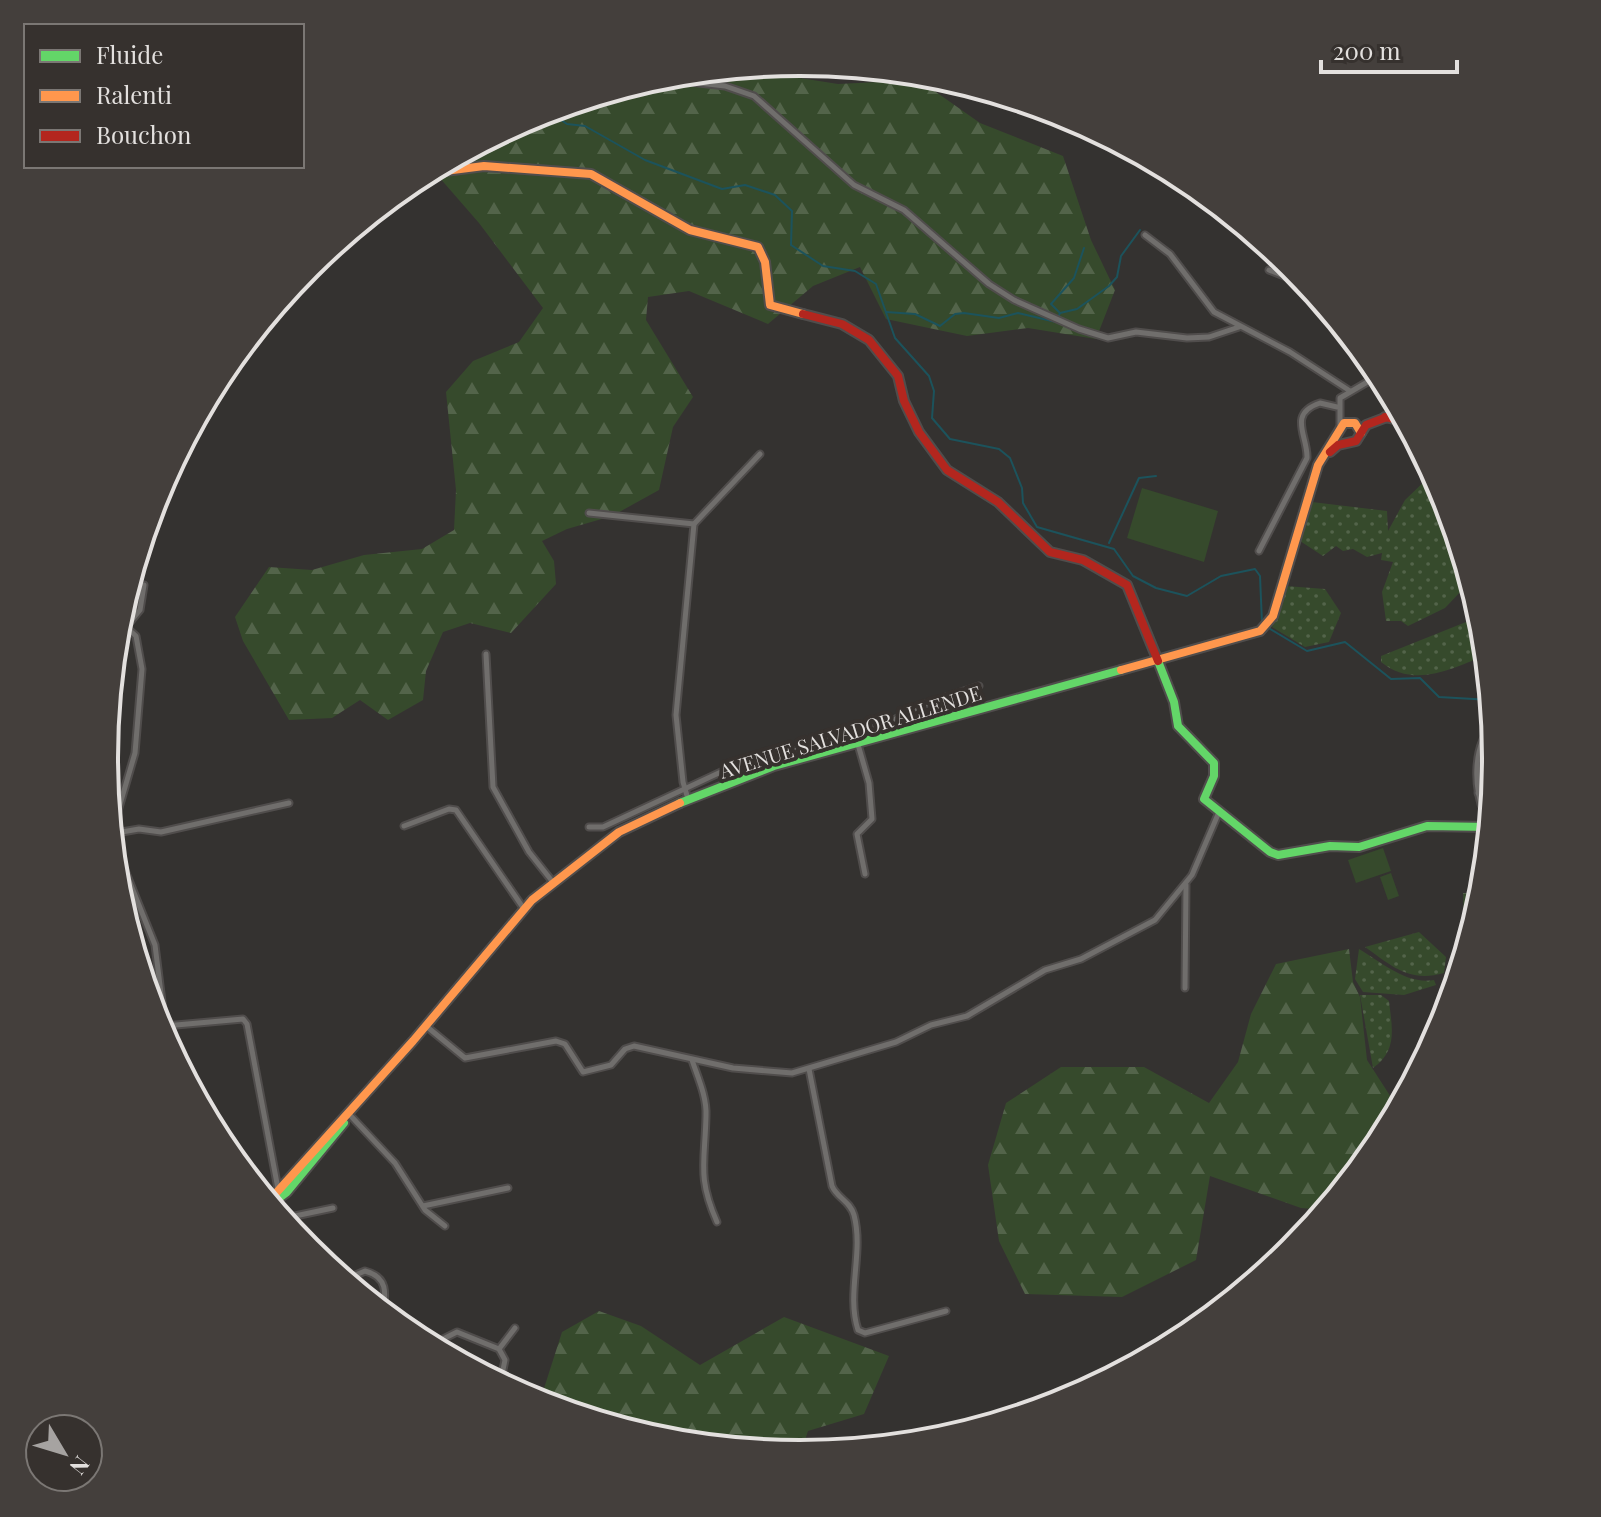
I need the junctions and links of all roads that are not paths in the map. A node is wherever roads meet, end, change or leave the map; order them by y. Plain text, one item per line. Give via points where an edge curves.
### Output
1 (701, 84) edge
2 (455, 170) edge
3 (1145, 235) dead end
4 (1269, 270) dead end
5 (1282, 275) edge
6 (1239, 327) junction
7 (1369, 381) edge
8 (1350, 391) junction
9 (1338, 410) junction
10 (1387, 417) junction
11 (1393, 418) edge
12 (1352, 422) junction
13 (1339, 430) junction
14 (1361, 433) junction
15 (1346, 443) junction
16 (760, 454) dead end
17 (1316, 475) junction
18 (589, 513) dead end
19 (694, 524) junction
20 (1259, 551) dead end
21 (144, 585) dead end
22 (132, 619) edge
23 (130, 631) edge
24 (486, 654) dead end
25 (1160, 665) junction
26 (979, 686) dead end
27 (856, 738) junction
28 (1483, 743) edge
29 (685, 789) junction
30 (1478, 793) junction
31 (1482, 793) edge
32 (688, 799) junction
33 (289, 803) dead end
34 (1482, 805) edge
35 (119, 806) edge
36 (1219, 812) junction
37 (404, 826) dead end
38 (589, 827) dead end
39 (1479, 827) edge
40 (122, 833) edge
41 (865, 874) dead end
42 (129, 881) edge
43 (552, 881) junction
44 (1186, 883) junction
45 (524, 909) junction
46 (1185, 988) dead end
47 (162, 998) edge
48 (172, 1025) edge
49 (426, 1026) junction
50 (692, 1060) junction
51 (809, 1069) junction
52 (349, 1114) junction
53 (508, 1188) dead end
54 (278, 1192) junction
55 (276, 1195) edge
56 (278, 1198) edge
57 (422, 1206) junction
58 (333, 1208) dead end
59 (294, 1217) edge
60 (717, 1222) dead end
61 (445, 1226) dead end
62 (354, 1276) edge
63 (384, 1299) edge
64 (946, 1311) dead end
65 (515, 1328) dead end
66 (442, 1339) edge
67 (499, 1349) junction
68 (502, 1373) edge

1 - 6 street via 754,96 854,185 904,210 1014,300 1108,338 1209,337
2 - 25 main road via 484,166 591,174 690,230 753,244 765,259 770,305 842,324 869,340 898,376 904,401 940,463 998,502 1050,552 1083,560 1130,589
3 - 6 street via 1170,254 1214,312
4 - 5 street
6 - 8 street
7 - 8 street
8 - 9 street via 1340,398
9 - 12 street
9 - 13 street
9 - 20 street via 1320,403 1305,413 1300,430 1307,458
10 - 11 main road
10 - 12 main road
10 - 14 main road via 1371,421
12 - 13 main road
12 - 14 main road
13 - 15 main road
13 - 17 main road
14 - 15 main road
15 - 17 main road via 1327,455
16 - 19 street
17 - 25 main road via 1266,626
18 - 19 street
19 - 29 street via 676,715
21 - 22 street via 140,610
23 - 35 street via 136,636 142,669 135,753
24 - 43 street via 493,787 529,852
25 - 27 main road, AVENUE SALVADOR ALLENDE via 1141,665
25 - 36 main road via 1178,726 1214,763 1204,796
26 - 27 street via 919,706
27 - 29 street via 723,771
27 - 32 main road, AVENUE SALVADOR ALLENDE
27 - 41 street via 869,783 872,819 857,834
28 - 30 street
29 - 32 street
29 - 38 street via 603,827
30 - 31 street
30 - 34 street
32 - 43 main road, AVENUE SALVADOR ALLENDE via 619,832
33 - 40 street via 161,832
36 - 39 main road via 1278,855 1369,845 1427,826
36 - 44 street
37 - 45 street via 456,810
42 - 47 street via 155,945
43 - 45 main road, AVENUE SALVADOR ALLENDE
44 - 46 street
44 - 51 street via 1155,920 1081,959 1045,970 967,1016
45 - 49 main road, AVENUE SALVADOR ALLENDE
48 - 54 street via 243,1019 247,1024
49 - 50 street via 465,1058 556,1041 565,1044 583,1072 611,1065 629,1047
49 - 52 main road, AVENUE SALVADOR ALLENDE
50 - 51 street via 766,1073
50 - 60 street via 706,1114 704,1193
51 - 64 street via 832,1186 853,1212 857,1231 858,1330 865,1333
52 - 54 main road, AVENUE SALVADOR ALLENDE
52 - 56 main road, AVENUE SALVADOR ALLENDE
52 - 57 street via 395,1163
53 - 57 street
54 - 55 main road, AVENUE SALVADOR ALLENDE
57 - 61 street
58 - 59 street
62 - 63 street via 365,1271 377,1276 385,1287
65 - 67 street
66 - 67 street via 457,1332
67 - 68 street via 505,1360

